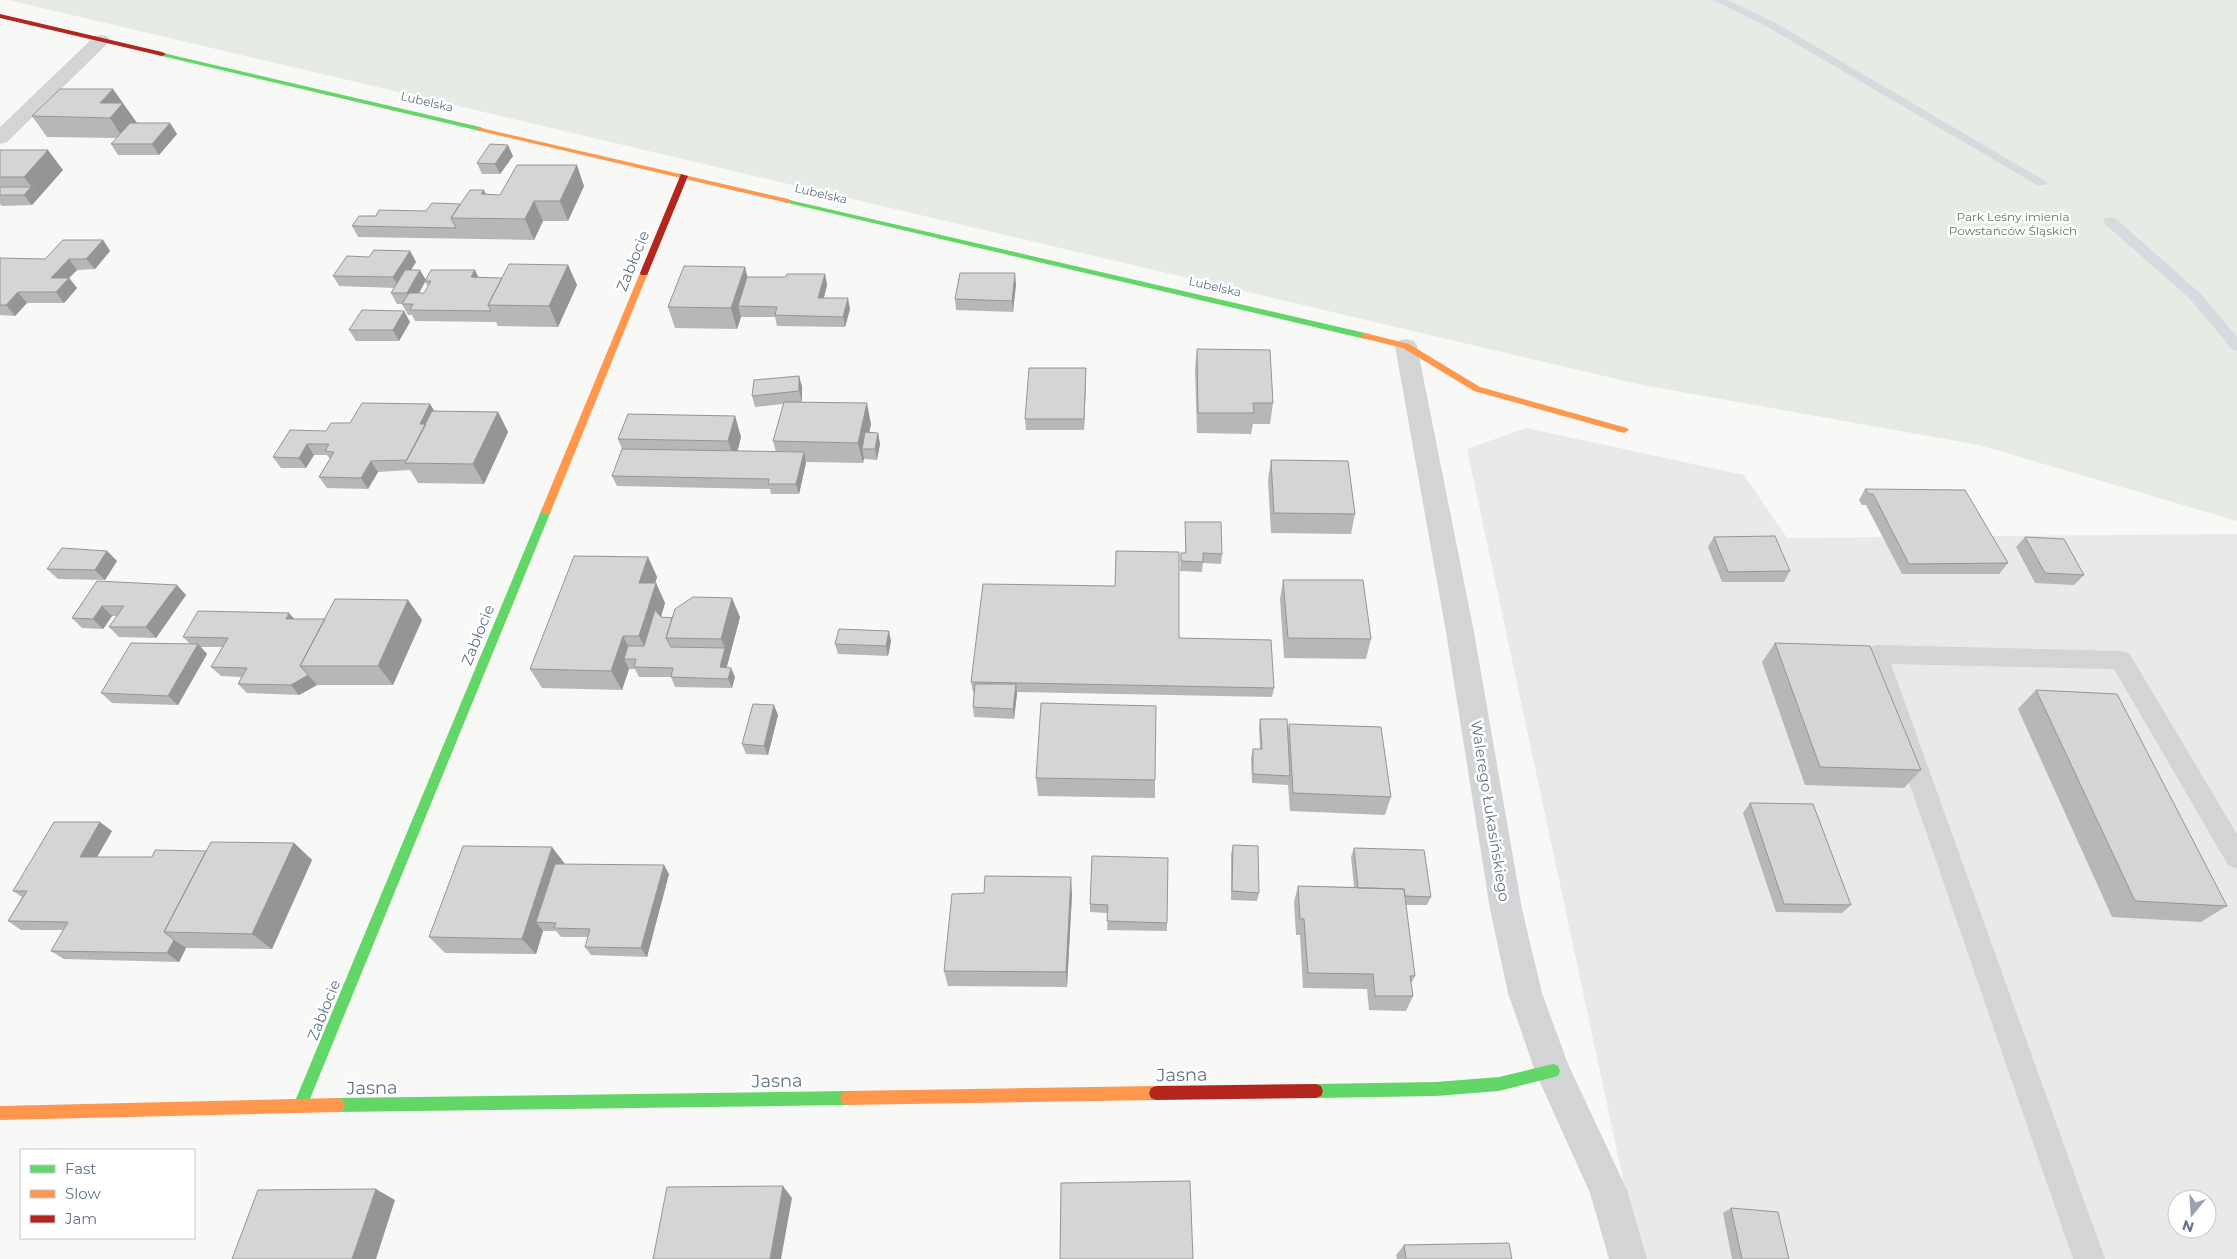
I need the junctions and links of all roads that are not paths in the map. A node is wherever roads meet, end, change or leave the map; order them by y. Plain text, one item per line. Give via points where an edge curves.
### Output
1 (0, 16) edge
2 (101, 40) junction
3 (0, 138) edge
4 (684, 176) junction
5 (1406, 346) junction
6 (1624, 430) dead end
7 (2237, 857) edge
8 (1553, 1071) junction
9 (300, 1106) junction
10 (0, 1113) edge
11 (1628, 1259) edge
12 (2089, 1259) edge

1 - 2 street, Lubelska
2 - 3 street
2 - 4 street, Lubelska
4 - 5 street, Lubelska
4 - 9 street, Zabłocie
5 - 6 street, Lubelska via 1477,389
5 - 8 street, Walerego Łukasińskiego via 1460,632 1506,909 1525,993
7 - 12 lane via 2121,660 1876,654
8 - 9 street, Jasna via 1498,1084 1436,1089
8 - 11 street, Walerego Łukasińskiego via 1608,1190
9 - 10 street, Jasna

